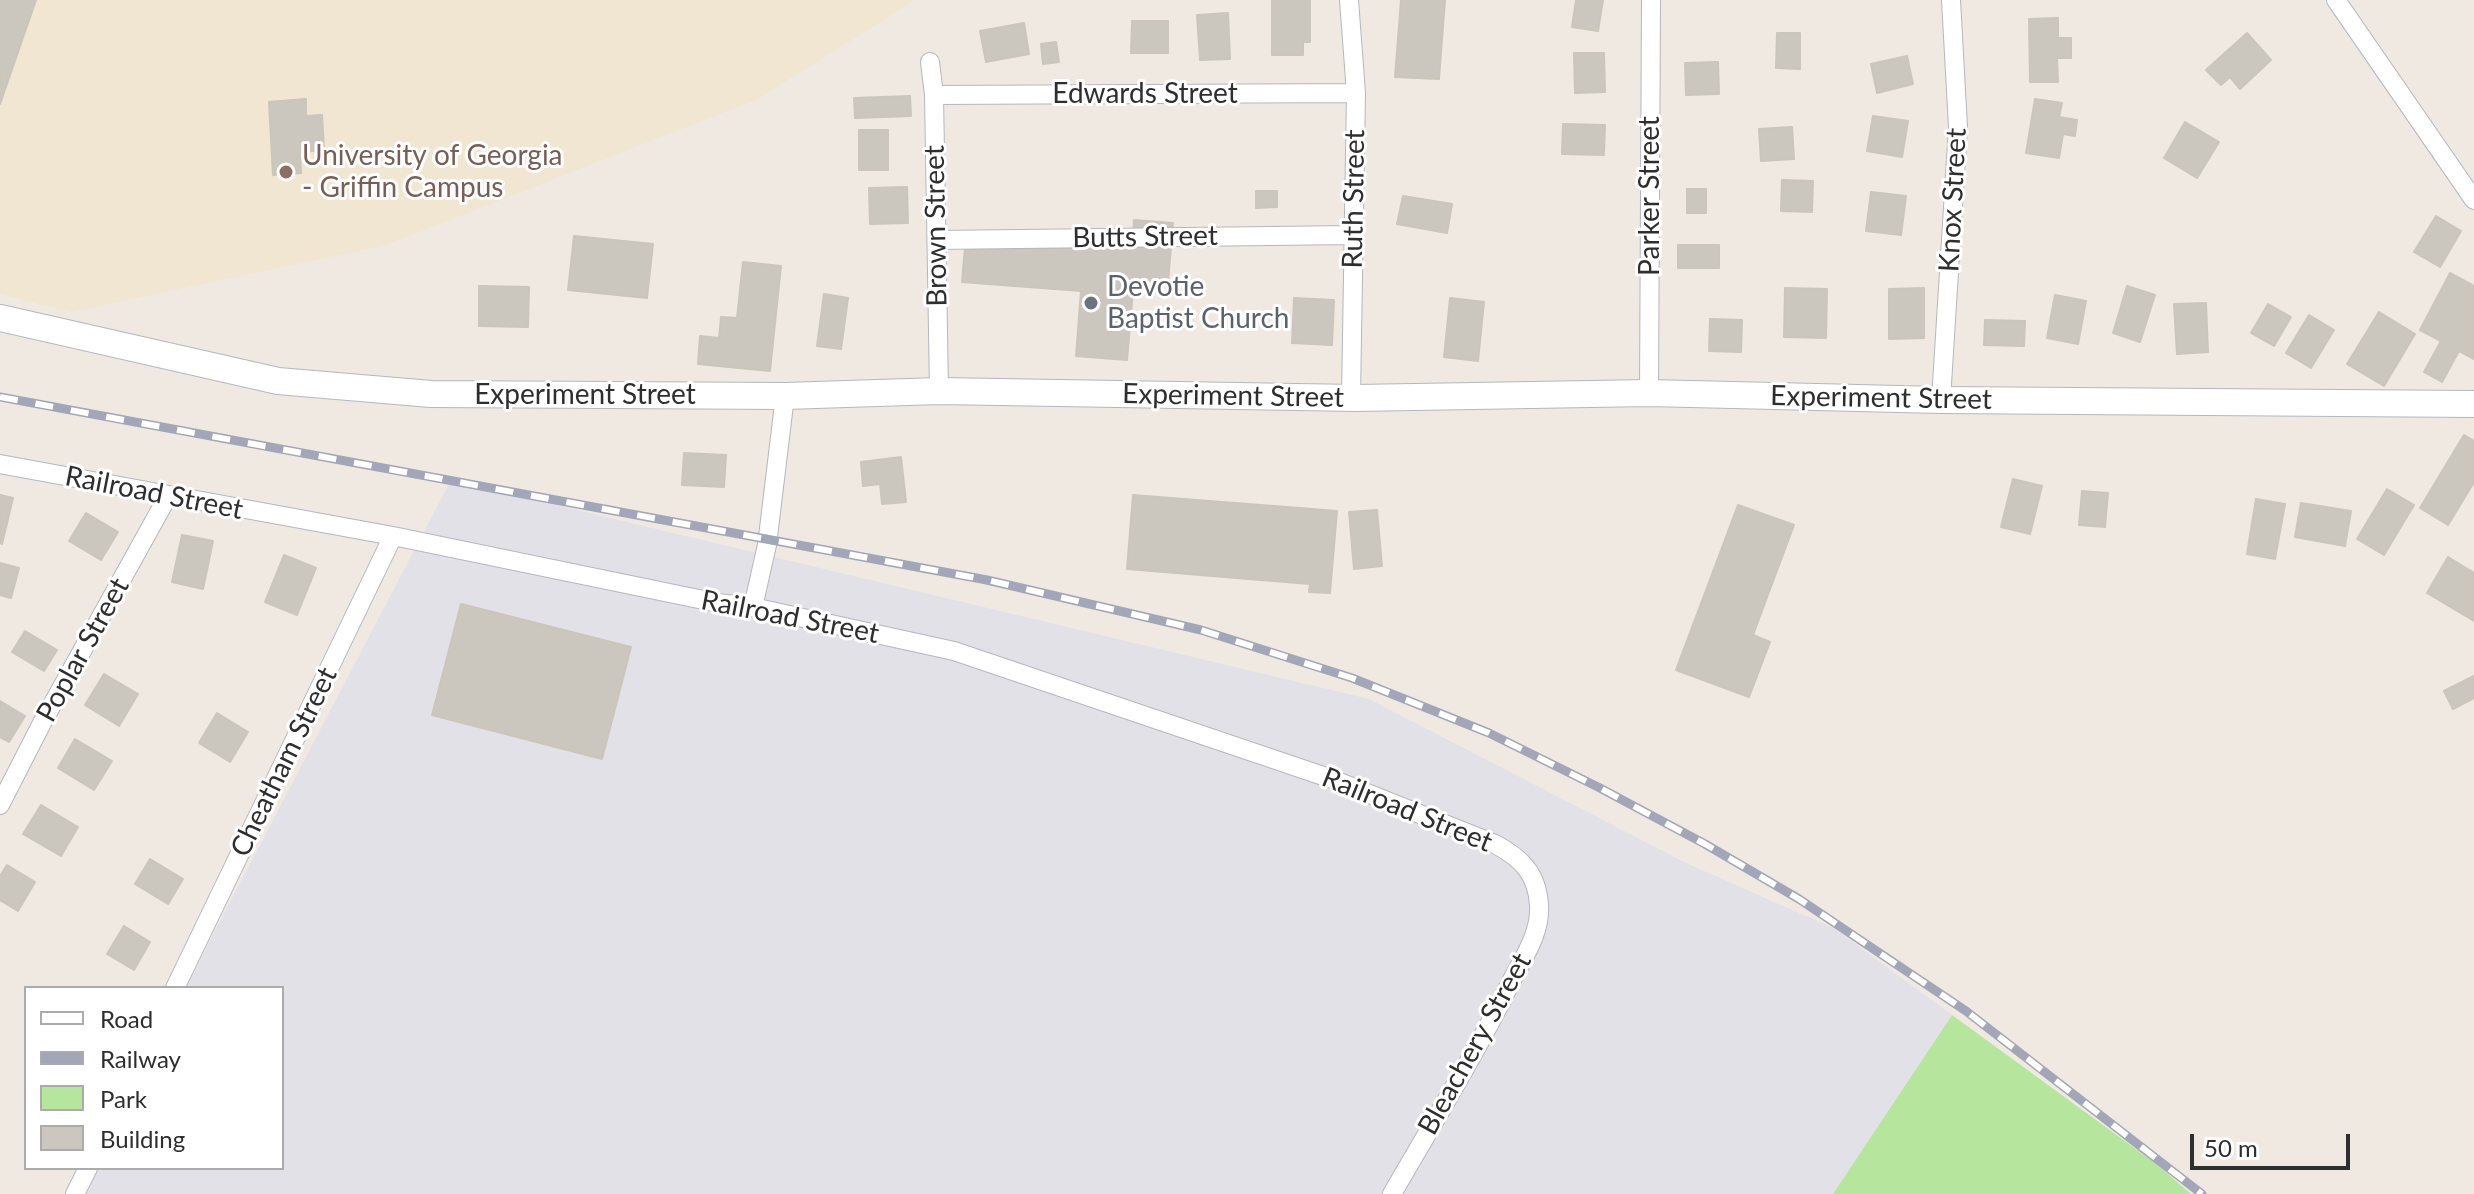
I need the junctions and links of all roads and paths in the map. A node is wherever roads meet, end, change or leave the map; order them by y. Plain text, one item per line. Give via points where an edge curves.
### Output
1 (1349, 0) edge
2 (1651, 0) edge
3 (1951, 0) edge
4 (2336, 0) edge
5 (930, 62) dead end
6 (1356, 93) junction
7 (934, 95) junction
8 (2468, 180) edge
9 (2474, 200) edge
10 (1353, 235) junction
11 (937, 240) junction
12 (0, 318) edge
13 (939, 391) junction
14 (1649, 393) junction
15 (785, 396) junction
16 (1351, 398) junction
17 (1941, 400) junction
18 (2474, 404) edge
19 (0, 464) edge
20 (168, 496) junction
21 (393, 536) junction
22 (753, 607) junction
23 (0, 805) edge
24 (1535, 888) joint
25 (176, 986) edge
26 (87, 1170) edge
27 (75, 1194) edge
28 (1392, 1194) edge

1 - 6 street, Ruth Street
2 - 14 street, Parker Street
3 - 17 street, Knox Street via 1958,127
4 - 8 street
5 - 7 street, Brown Street
6 - 7 street, Edwards Street
6 - 10 street, Ruth Street
7 - 11 street, Brown Street
8 - 9 street
10 - 11 street, Butts Street
10 - 16 street, Ruth Street
11 - 13 street, Brown Street
12 - 15 main road, Experiment Street via 278,381 431,394
13 - 15 main road, Experiment Street
13 - 16 main road, Experiment Street
14 - 16 main road, Experiment Street
14 - 17 main road, Experiment Street
15 - 22 street via 767,545
17 - 18 main road, Experiment Street
19 - 20 street, Railroad Street
20 - 21 street, Railroad Street
20 - 23 street, Poplar Street
21 - 22 street, Railroad Street
21 - 25 street, Cheatham Street
22 - 24 street, Railroad Street via 954,651 1332,779 1495,844 1518,857
24 - 28 street, Bleachery Street via 1536,932 1488,1029
26 - 27 street

